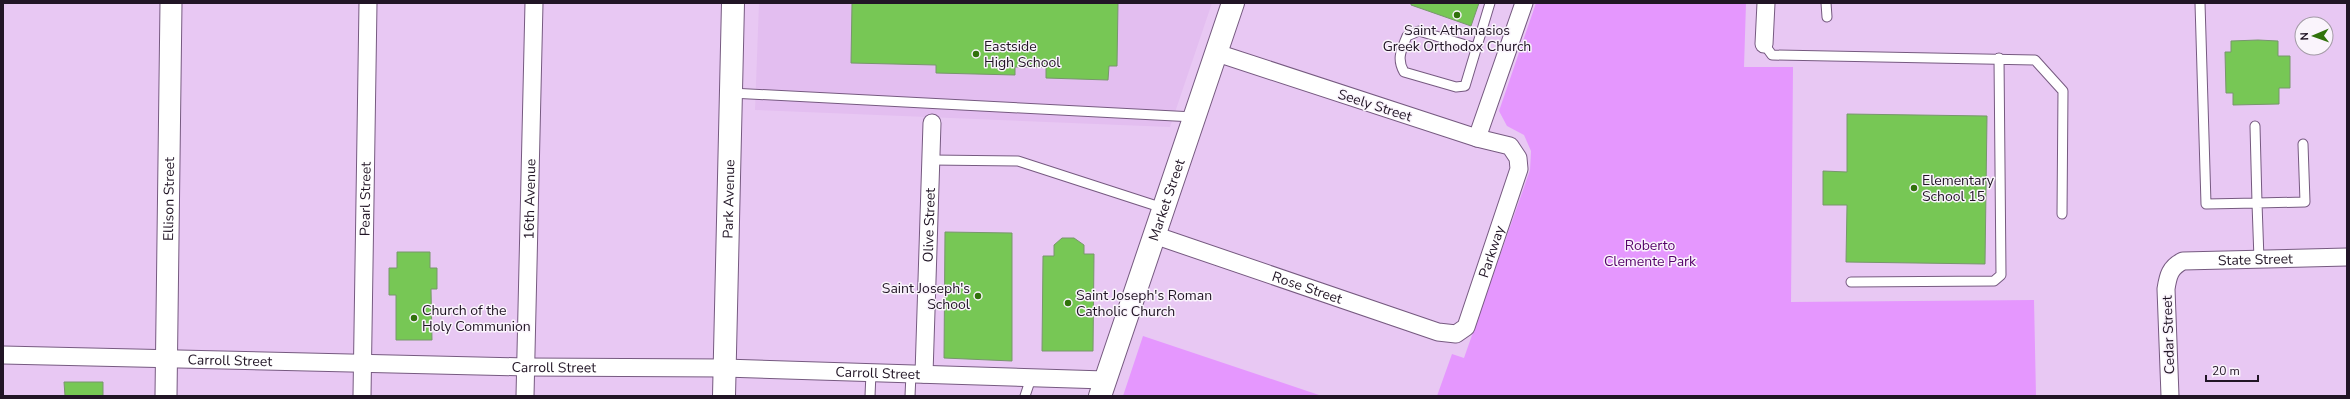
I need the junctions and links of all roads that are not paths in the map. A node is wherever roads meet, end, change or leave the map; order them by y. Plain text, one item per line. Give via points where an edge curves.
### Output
1 (171, 3) edge
2 (368, 3) edge
3 (534, 3) edge
4 (733, 3) edge
5 (1233, 3) edge
6 (1490, 3) edge
7 (1524, 3) edge
8 (1766, 3) edge
9 (1826, 3) edge
10 (2200, 3) edge
11 (1827, 17) dead end
12 (1764, 44) joint
13 (1476, 48) junction
14 (1216, 53) junction
15 (1999, 58) junction
16 (731, 93) junction
17 (1194, 117) junction
18 (932, 123) dead end
19 (2255, 126) dead end
20 (1477, 138) junction
21 (2303, 144) dead end
22 (931, 160) junction
23 (1519, 169) joint
24 (2257, 203) junction
25 (1163, 208) junction
26 (2062, 214) dead end
27 (1154, 236) junction
28 (2347, 257) edge
29 (2259, 259) junction
30 (2168, 274) joint
31 (1851, 282) dead end
32 (1462, 332) joint
33 (3, 355) edge
34 (167, 357) junction
35 (363, 363) junction
36 (526, 367) junction
37 (724, 368) junction
38 (871, 373) junction
39 (917, 374) junction
40 (1030, 378) junction
41 (1102, 388) edge
42 (166, 396) edge
43 (362, 396) edge
44 (525, 396) edge
45 (724, 396) edge
46 (870, 396) edge
47 (910, 396) edge
48 (1025, 396) edge
49 (2170, 396) edge

1 - 34 street, Ellison Street
2 - 35 street, Pearl Street
3 - 36 street, 16th Avenue
4 - 16 main road, Park Avenue
5 - 14 main road, Market Street
6 - 13 lane
7 - 20 street
8 - 12 street
9 - 11 lane
10 - 24 lane via 2206,204
12 - 15 lane via 1772,55
13 - 13 lane via 1465,86 1456,87 1404,72 1400,64 1400,55 1408,36 1419,30
14 - 17 main road, Market Street
14 - 20 street, Seely Street
15 - 26 lane via 2035,60 2063,91
15 - 31 lane via 2002,275 1994,281
16 - 17 lane
16 - 37 main road, Park Avenue
17 - 25 main road, Market Street
18 - 22 street, Olive Street
19 - 24 lane
20 - 23 street, Seely Street via 1510,146 1518,158
21 - 24 lane via 2305,202
22 - 25 lane via 1018,161
22 - 39 street, Olive Street
23 - 32 street, Parkway via 1466,327
24 - 29 lane
25 - 27 main road, Market Street
27 - 32 street, Rose Street via 1438,332
27 - 41 main road, Market Street
28 - 29 street, State Street
29 - 30 street, State Street via 2183,261
30 - 49 street, Cedar Street via 2166,289
33 - 34 street, Carroll Street
34 - 35 street, Carroll Street
34 - 42 street, Ellison Street
35 - 36 street, Carroll Street
35 - 43 street, Pearl Street
36 - 37 street, Carroll Street
36 - 44 street, 16th Avenue
37 - 38 street, Carroll Street
37 - 45 main road, Park Avenue
38 - 39 street, Carroll Street
38 - 46 lane
39 - 40 street, Carroll Street
39 - 47 lane
40 - 41 street, Carroll Street
40 - 48 lane

